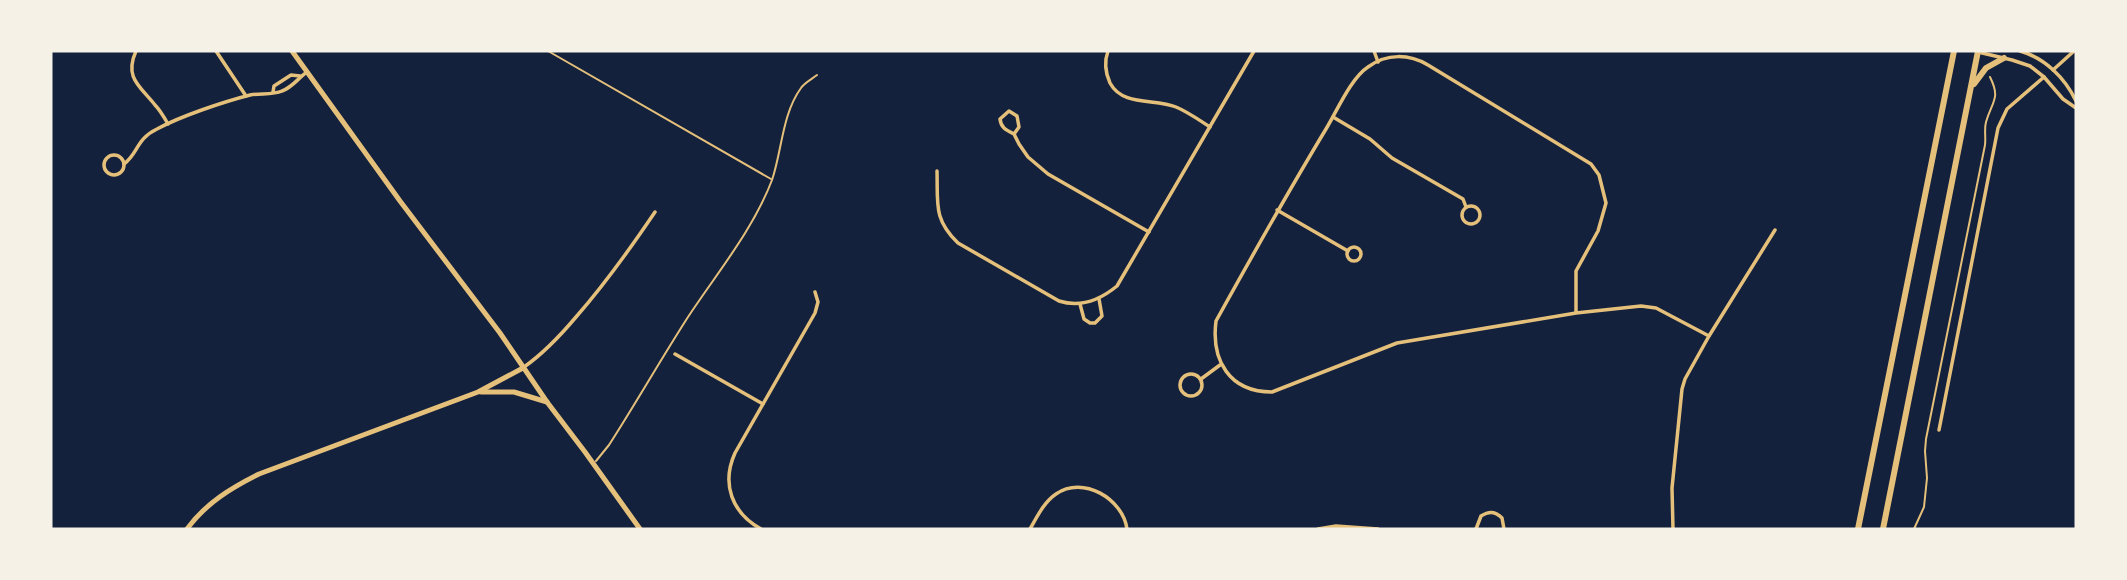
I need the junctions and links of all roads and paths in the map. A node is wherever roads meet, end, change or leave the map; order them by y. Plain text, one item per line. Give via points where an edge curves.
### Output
1 (136, 51) edge
2 (216, 51) edge
3 (292, 51) edge
4 (548, 51) edge
5 (1108, 51) edge
6 (1254, 51) edge
7 (1374, 51) edge
8 (1397, 51) edge
9 (1954, 51) edge
10 (1960, 51) edge
11 (1978, 51) edge
12 (2021, 51) edge
13 (2074, 51) edge
14 (1399, 57) junction
15 (2004, 58) junction
16 (1952, 60) junction
17 (1378, 62) junction
18 (2053, 70) junction
19 (307, 72) junction
20 (1987, 73) dead end
21 (817, 75) dead end
22 (300, 76) junction
23 (2044, 77) junction
24 (1970, 88) junction
25 (273, 92) junction
26 (246, 96) junction
27 (2076, 101) edge
28 (2076, 108) edge
29 (1333, 117) junction
30 (168, 124) junction
31 (1210, 127) junction
32 (1014, 134) junction
33 (124, 164) junction
34 (937, 171) dead end
35 (772, 180) junction
36 (1466, 207) junction
37 (1278, 210) junction
38 (655, 212) dead end
39 (1775, 230) dead end
40 (1149, 232) junction
41 (1348, 251) dead end
42 (815, 292) dead end
43 (1100, 299) junction
44 (1080, 304) junction
45 (1576, 313) junction
46 (1709, 336) junction
47 (675, 354) dead end
48 (1220, 365) junction
49 (523, 368) junction
50 (1201, 379) junction
51 (478, 392) junction
52 (547, 402) junction
53 (763, 404) junction
54 (1939, 430) dead end
55 (594, 464) junction
56 (187, 529) edge
57 (640, 529) edge
58 (761, 529) edge
59 (1030, 529) edge
60 (1127, 529) edge
61 (1318, 529) edge
62 (1378, 529) edge
63 (1476, 529) edge
64 (1504, 529) edge
65 (1673, 529) edge
66 (1858, 529) edge
67 (1883, 529) edge
68 (1914, 529) edge

1 - 30 street via 132,74 139,90
2 - 26 street
3 - 19 street
4 - 35 lane
5 - 31 street via 1107,76 1122,95 1176,107
6 - 31 street
7 - 17 street
8 - 14 street
9 - 16 highway
10 - 16 highway
11 - 15 street
11 - 24 highway
12 - 18 street
13 - 18 street
14 - 17 street
14 - 45 street via 1429,65 1591,164 1599,175 1606,203 1598,231 1576,271
15 - 23 street via 2022,62
15 - 24 highway via 1986,68
16 - 66 highway
17 - 29 street via 1364,70
18 - 27 street
19 - 22 street
19 - 49 street
20 - 68 path via 1995,101 1986,121 1924,451 1924,507
21 - 35 lane via 801,87 789,111
22 - 25 street via 297,82
22 - 25 street via 291,75 274,86
23 - 28 street
23 - 54 street via 2007,109 1998,128
24 - 67 highway
25 - 26 street
26 - 30 street
29 - 36 street via 1463,199
29 - 37 street
30 - 33 street via 146,135
31 - 40 street
32 - 32 street via 1019,120 1014,113 1005,113 1001,125
32 - 40 street via 1028,157 1048,174
33 - 33 street via 114,155 103,167 116,176
34 - 44 street via 940,220 958,243 1059,301
35 - 55 lane via 720,273
36 - 36 street via 1479,210 1475,224 1462,219
37 - 41 street
37 - 48 street via 1216,321 1214,341
38 - 49 street via 600,289 548,349
39 - 46 street
40 - 43 street via 1116,286
42 - 53 street via 815,313
43 - 44 street
43 - 44 street via 1102,316 1094,323 1084,319
45 - 46 street via 1656,308
45 - 48 street via 1397,343 1279,391 1250,390
46 - 65 street via 1682,389 1672,488
47 - 53 street
48 - 50 street
49 - 51 street
49 - 52 street
50 - 50 street via 1187,374 1180,384 1182,391 1191,396 1199,393
51 - 52 street via 514,392
51 - 56 street via 259,474 213,501
52 - 55 street
53 - 58 street via 732,460 728,480 738,510
55 - 57 street
59 - 60 street via 1051,498 1075,488 1112,501 1121,510
61 - 62 street
63 - 64 street via 1481,516 1490,512 1499,514

